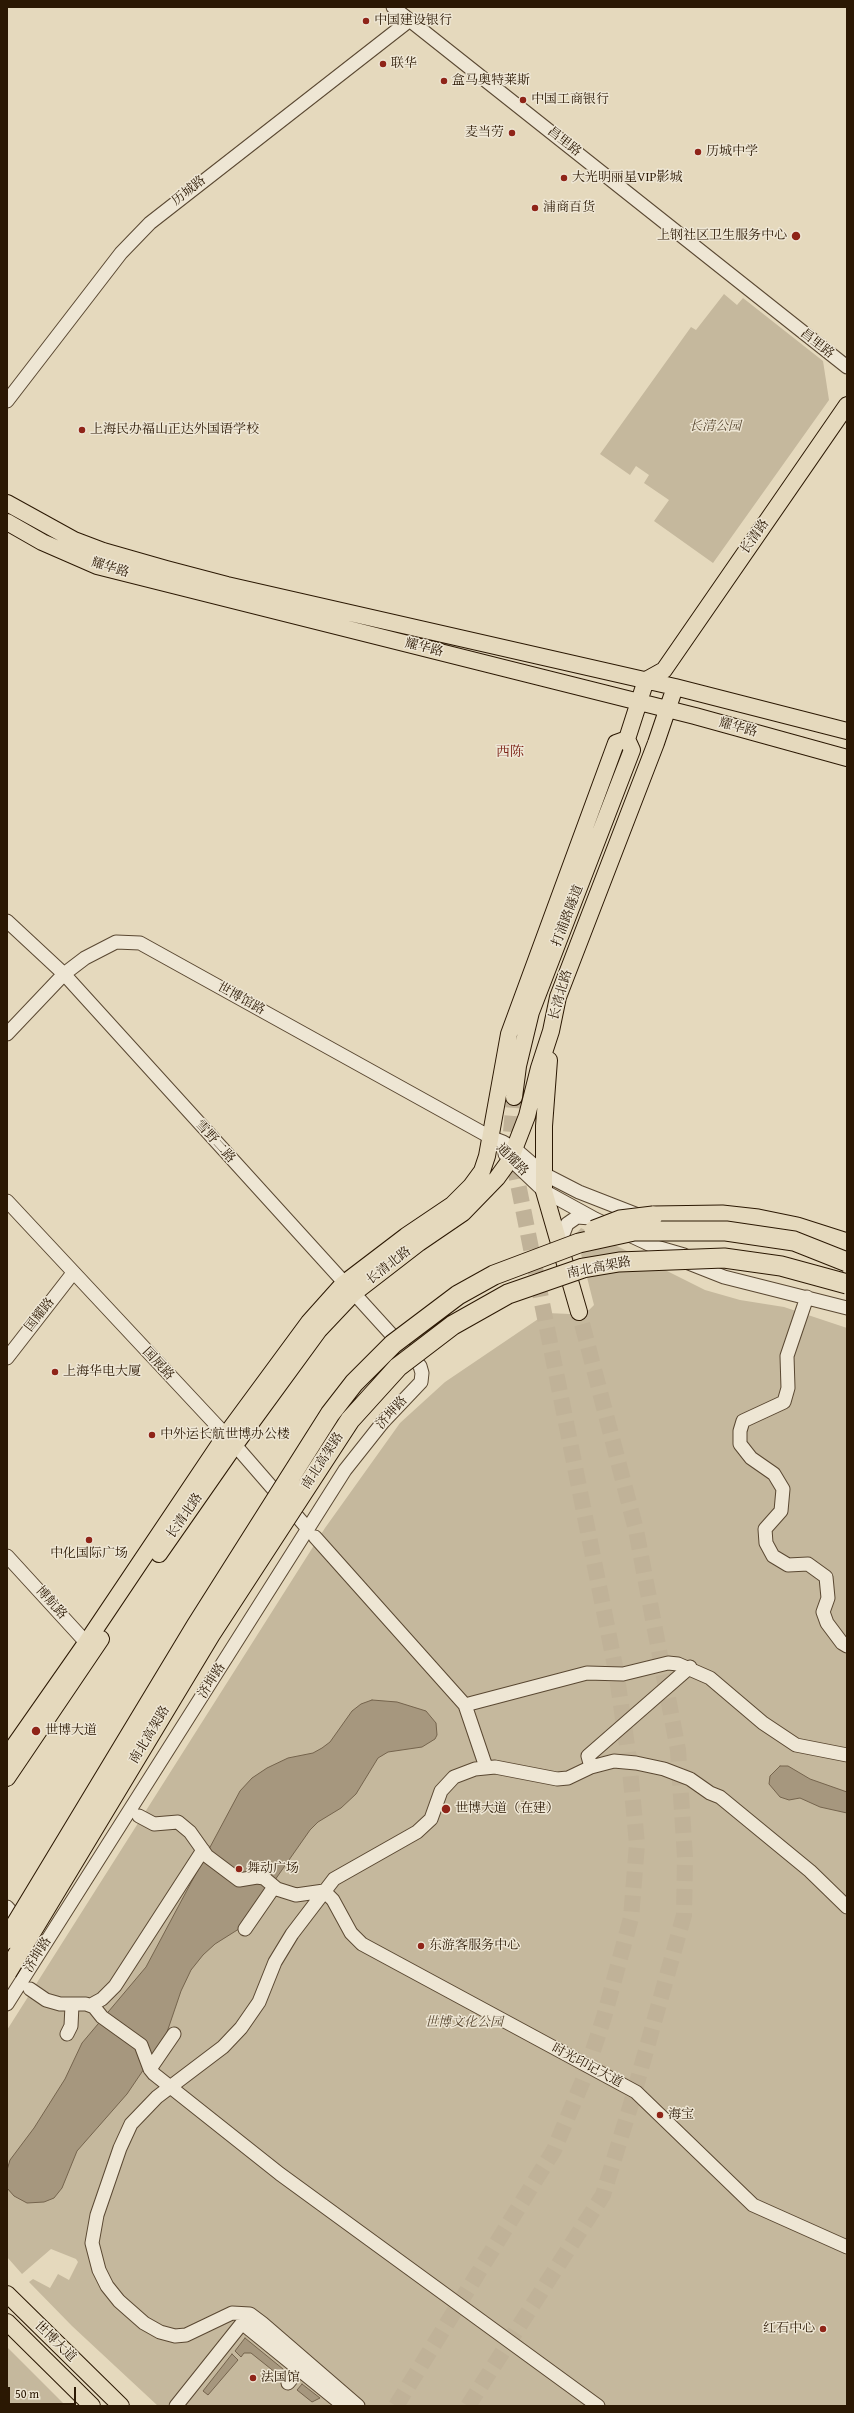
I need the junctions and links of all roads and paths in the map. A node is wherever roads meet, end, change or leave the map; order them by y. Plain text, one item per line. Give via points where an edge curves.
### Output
1 (393, 7) edge
2 (410, 20) junction
3 (847, 367) edge
4 (7, 401) edge
5 (847, 405) edge
6 (7, 503) edge
7 (7, 522) edge
8 (664, 670) junction
9 (646, 680) junction
10 (675, 686) junction
11 (639, 702) junction
12 (667, 709) junction
13 (847, 731) edge
14 (627, 739) junction
15 (847, 758) edge
16 (7, 921) edge
17 (64, 974) junction
18 (551, 1031) junction
19 (7, 1034) edge
20 (514, 1098) tunnel mouth
21 (490, 1138) junction
22 (512, 1155) junction
23 (544, 1174) junction
24 (544, 1191) junction
25 (7, 1201) edge
26 (595, 1219) junction
27 (560, 1242) junction
28 (847, 1243) edge
29 (653, 1246) junction
30 (544, 1255) junction
31 (847, 1257) edge
32 (847, 1262) edge
33 (73, 1273) junction
34 (847, 1284) edge
35 (847, 1288) edge
36 (348, 1289) junction
37 (807, 1297) junction
38 (847, 1308) edge
39 (579, 1312) tunnel mouth
40 (7, 1358) edge
41 (420, 1366) joint
42 (230, 1440) junction
43 (312, 1533) junction
44 (7, 1556) edge
45 (847, 1646) edge
46 (90, 1647) junction
47 (690, 1667) junction
48 (465, 1705) junction
49 (847, 1755) edge
50 (7, 1756) edge
51 (486, 1767) junction
52 (591, 1767) junction
53 (7, 1778) edge
54 (139, 1816) dead end
55 (202, 1850) junction
56 (274, 1886) junction
57 (324, 1891) junction
58 (7, 1907) edge
59 (847, 1907) edge
60 (245, 1929) dead end
61 (7, 1938) edge
62 (43, 1947) junction
63 (7, 1972) edge
64 (30, 1989) dead end
65 (7, 2004) edge
66 (72, 2005) junction
67 (91, 2005) junction
68 (67, 2034) dead end
69 (174, 2034) dead end
70 (150, 2070) junction
71 (171, 2086) junction
72 (847, 2247) edge
73 (7, 2294) edge
74 (246, 2319) junction
75 (7, 2322) edge
76 (303, 2365) junction
77 (288, 2383) dead end
78 (347, 2403) edge
79 (92, 2406) edge
80 (121, 2406) edge
81 (176, 2406) edge
82 (598, 2406) edge

1 - 2 street, 昌里路
2 - 3 street, 昌里路
2 - 4 street, 历城路 via 150,223 121,253
5 - 8 main road, 长清路
6 - 9 main road, 耀华路 via 74,540 166,569 226,585
7 - 11 main road, 耀华路 via 42,542 97,566
8 - 9 main road, 长清路
8 - 10 main road
9 - 10 main road, 耀华路
9 - 11 main road
10 - 12 main road
10 - 13 main road, 耀华路
11 - 12 main road, 耀华路
11 - 14 main road
12 - 15 main road, 耀华路
12 - 18 main road, 长清北路 via 558,997
14 - 20 main road, 打浦路隧道 via 632,750 532,1012 518,1066
14 - 21 main road, 长清北路 via 616,743 509,1034
16 - 17 street, 雪野二路
17 - 19 street, 世博馆路
17 - 21 street, 世博馆路 via 85,958 116,942 140,943
17 - 36 street, 雪野二路
18 - 22 main road, 长清北路
18 - 23 main road via 544,1126
21 - 22 street, 通耀路
21 - 36 main road, 长清北路 via 482,1171 471,1186 452,1205 406,1236
22 - 23 street, 通耀路
22 - 24 street, 通耀路
22 - 36 main road, 长清北路 via 497,1178 463,1213
23 - 24 main road
23 - 31 street, 通耀路 via 613,1207 661,1223 712,1236
24 - 26 street, 通耀路
24 - 27 main road
25 - 33 street, 国展路
26 - 27 street via 577,1217 566,1224
26 - 29 street, 通耀路
27 - 39 main road
28 - 30 highway, bridge via 797,1227 758,1219 722,1214 653,1216 620,1220 581,1235
29 - 35 street, 通耀路 via 680,1254 806,1277
29 - 37 street via 689,1264 724,1277
30 - 32 highway, 南北高架路, bridge via 578,1243 634,1231 726,1231 794,1241
30 - 61 highway, 南北高架路, bridge via 494,1275 452,1300 393,1344 354,1382 330,1414 196,1626
33 - 40 street, 国耀路
33 - 42 street, 国展路
34 - 63 highway, 南北高架路, bridge via 780,1266 724,1258 619,1262 583,1268 508,1294 454,1325 398,1367 350,1420 215,1628
36 - 41 street, 雪野二路
36 - 42 main road, 长清北路 via 309,1322
37 - 38 street
37 - 45 street via 787,1356 788,1388 784,1402 743,1421 740,1444 751,1458 774,1474 783,1490 781,1511 766,1529 766,1543 773,1556 788,1565 808,1564 826,1577 828,1598 823,1612 826,1623
41 - 43 street, 济坤路 via 421,1382 364,1445
42 - 43 street, 国展路
42 - 46 main road, 长清北路 via 113,1620
43 - 48 street, 国展路
43 - 62 street, 济坤路
44 - 46 street, 博航路
46 - 50 main road, 长清北路
46 - 53 main road, 长清北路
47 - 48 street via 668,1663 623,1674 587,1673
47 - 49 street via 710,1678 763,1723 796,1745
47 - 52 street via 588,1756
48 - 51 street
51 - 52 street via 557,1779 568,1778
51 - 57 street via 454,1777 440,1791 431,1819 417,1832 338,1875
52 - 59 street via 614,1761 636,1763 664,1769 690,1779 720,1797 810,1871
54 - 55 street via 154,1824 178,1822 190,1832
55 - 56 street via 239,1880 264,1878
55 - 67 street via 115,1986 102,1999
56 - 57 street via 287,1894 296,1895
56 - 60 street
57 - 71 street via 275,1962 259,2002 241,2028 223,2047
57 - 72 street, 时光印记大道 via 333,1900 351,1933 362,1944 636,2092 753,2205
58 - 62 street
62 - 65 street, 济坤路
64 - 66 street via 46,2000
66 - 67 street
66 - 68 street via 71,2026
67 - 70 street via 102,2017 141,2045
69 - 70 street
70 - 71 street
71 - 74 street via 131,2124 120,2148 93,2234 94,2253 99,2270 119,2301 131,2313 160,2332 175,2336 186,2335 225,2315 240,2312
71 - 82 street via 280,2174
73 - 80 main road, 世博大道
74 - 76 street
74 - 81 street
75 - 79 main road, 世博大道
76 - 77 street
76 - 78 street

